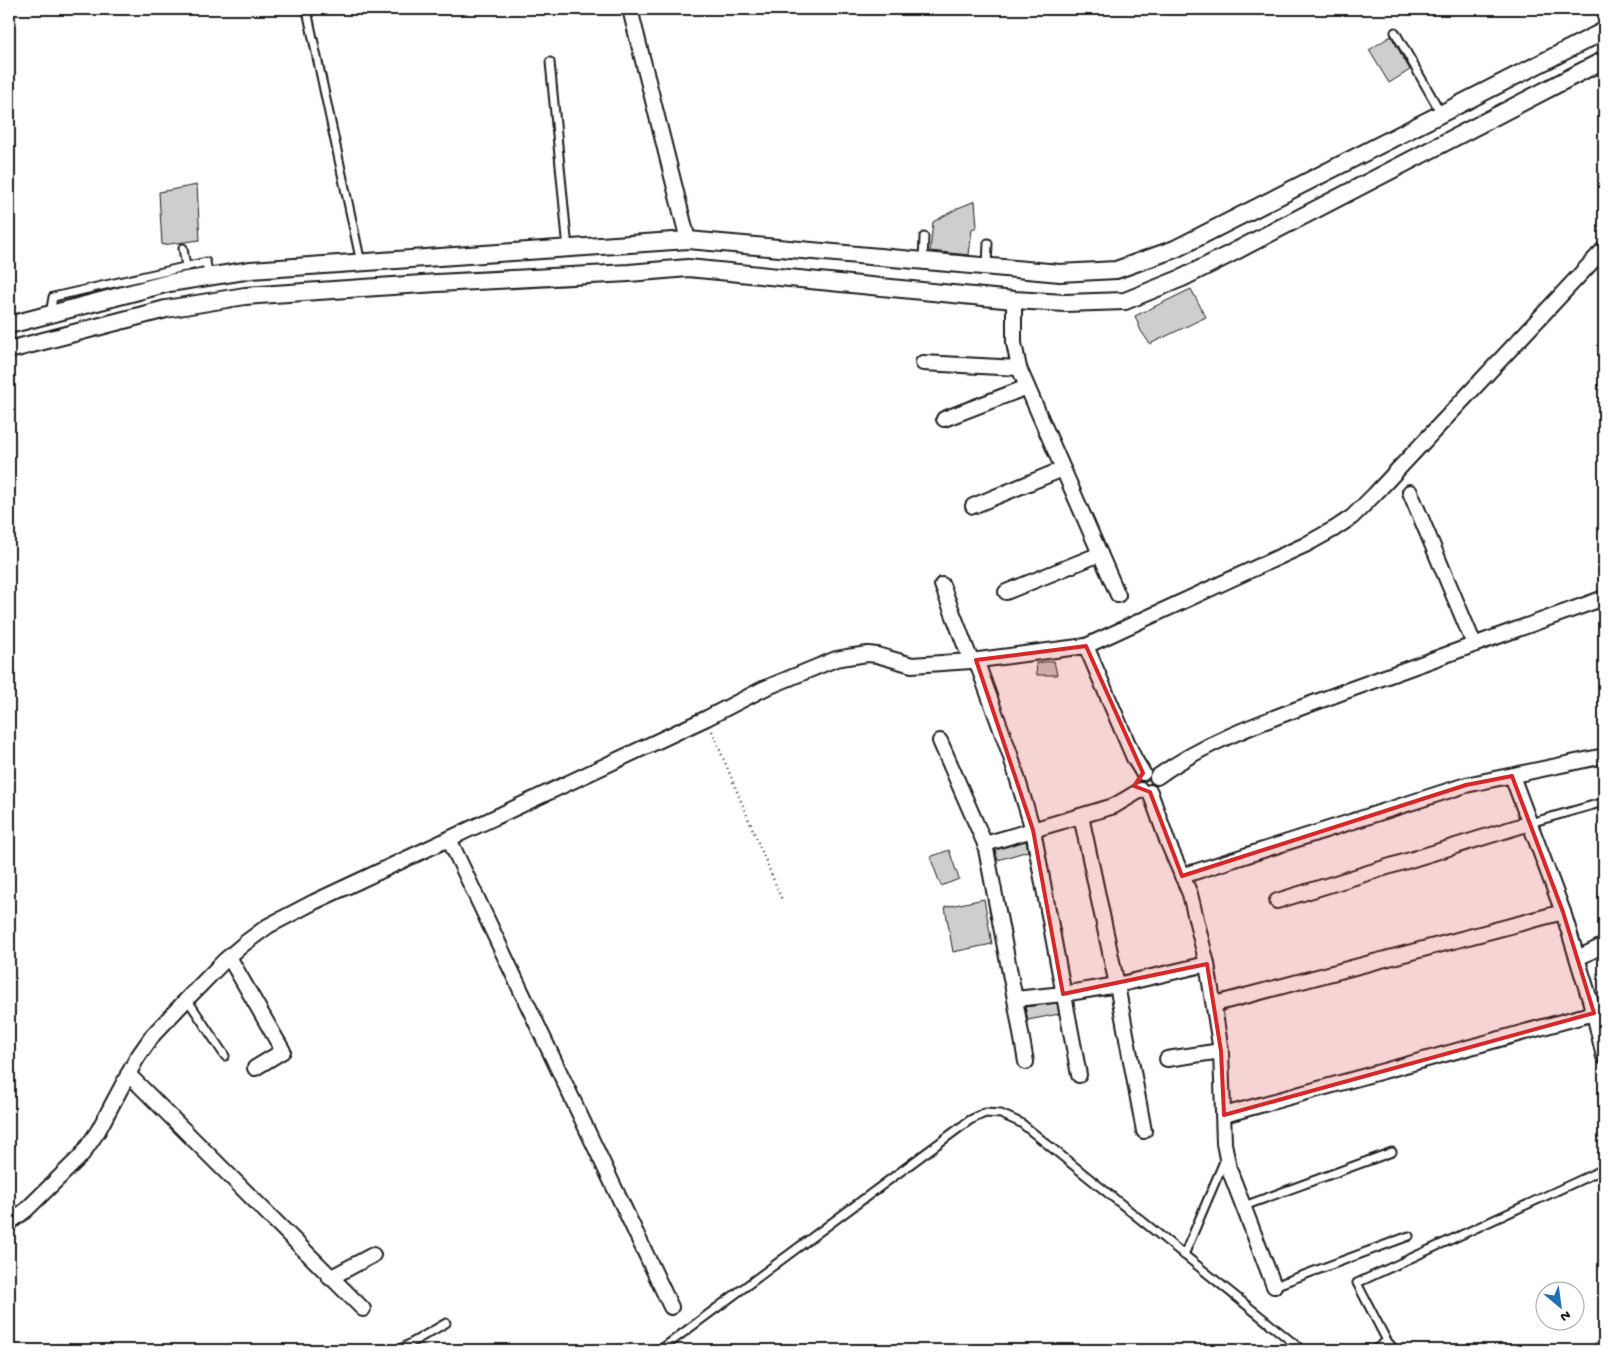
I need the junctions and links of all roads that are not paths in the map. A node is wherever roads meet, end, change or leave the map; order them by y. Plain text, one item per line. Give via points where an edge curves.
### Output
1 (630, 9) edge
2 (308, 15) dead end
3 (1604, 31) edge
4 (1395, 32) dead end
5 (1604, 60) edge
6 (550, 62) dead end
7 (1534, 66) junction
8 (1546, 91) junction
9 (1441, 114) junction
10 (924, 237) dead end
11 (688, 240) junction
12 (988, 243) dead end
13 (183, 248) dead end
14 (568, 249) junction
15 (1604, 249) edge
16 (545, 251) junction
17 (923, 261) junction
18 (361, 264) junction
19 (186, 266) junction
20 (987, 267) junction
21 (209, 277) junction
22 (547, 277) junction
23 (1014, 300) junction
24 (50, 314) junction
25 (9, 325) edge
26 (9, 350) edge
27 (923, 363) dead end
28 (1019, 368) junction
29 (1027, 387) junction
30 (944, 419) dead end
31 (1063, 469) junction
32 (1410, 492) dead end
33 (973, 506) dead end
34 (1100, 554) junction
35 (942, 585) dead end
36 (1006, 592) dead end
37 (1118, 595) dead end
38 (1604, 598) edge
39 (1474, 644) junction
40 (1086, 646) junction
41 (974, 660) junction
42 (940, 741) dead end
43 (1604, 756) edge
44 (1143, 773) junction
45 (1512, 776) junction
46 (1156, 777) junction
47 (1145, 791) junction
48 (1604, 802) edge
49 (1081, 816) junction
50 (1530, 823) junction
51 (1033, 830) junction
52 (449, 839) junction
53 (985, 844) junction
54 (1182, 876) junction
55 (1277, 901) dead end
56 (1563, 912) junction
57 (1604, 945) edge
58 (229, 956) junction
59 (1578, 958) junction
60 (1207, 964) junction
61 (1117, 985) junction
62 (1063, 994) junction
63 (187, 999) junction
64 (1015, 999) junction
65 (1215, 1004) junction
66 (1594, 1013) junction
67 (1221, 1051) junction
68 (225, 1056) dead end
69 (1604, 1057) edge
70 (1167, 1059) dead end
71 (1026, 1062) dead end
72 (255, 1068) dead end
73 (128, 1074) junction
74 (1078, 1075) dead end
75 (1224, 1115) junction
76 (1144, 1131) dead end
77 (1392, 1152) dead end
78 (1226, 1157) junction
79 (1604, 1169) edge
80 (1244, 1206) junction
81 (9, 1223) edge
82 (1409, 1236) dead end
83 (373, 1255) dead end
84 (1184, 1255) junction
85 (330, 1278) junction
86 (1274, 1286) joint
87 (671, 1307) dead end
88 (363, 1309) dead end
89 (446, 1322) dead end
90 (1387, 1341) junction
91 (399, 1350) edge
92 (660, 1350) edge
93 (1302, 1350) edge
94 (1374, 1350) edge
95 (1395, 1350) edge

1 - 11 street
2 - 18 lane
3 - 7 street
4 - 9 lane
5 - 8 street
6 - 14 lane
7 - 8 street
7 - 9 street
8 - 23 street via 1182,278 1125,301 1065,303
9 - 20 street via 1175,249 1116,270 1060,273
10 - 17 lane
11 - 14 street
11 - 17 street
12 - 20 lane
13 - 19 lane
14 - 16 street
15 - 40 street via 1352,516 1305,545
16 - 18 street
16 - 22 street
17 - 20 street
18 - 21 street via 251,270
19 - 21 lane via 206,262
19 - 24 lane via 53,297
21 - 24 street via 169,283
22 - 23 street via 688,268
22 - 26 street via 245,296 166,309
23 - 28 street via 1014,343
24 - 25 street
27 - 28 street
28 - 29 street
29 - 30 street
29 - 31 street
31 - 33 street
31 - 34 street
32 - 39 street
34 - 36 street
34 - 37 street
35 - 41 street
38 - 39 street
39 - 46 street via 1260,723 1185,758
40 - 41 street
40 - 44 street
41 - 51 street via 1010,754
41 - 52 street via 912,665 877,655 836,659 763,689
42 - 53 street
43 - 45 street
44 - 46 street via 1148,771
44 - 47 street via 1137,779 1137,785
45 - 50 street
45 - 54 street via 1466,784
46 - 47 street via 1158,784 1153,790
47 - 49 street via 1114,806
47 - 54 street
48 - 50 lane
49 - 51 street
49 - 61 street
50 - 55 street
50 - 56 street
51 - 53 street
51 - 62 street
52 - 58 street via 268,926
52 - 87 street
53 - 64 street
54 - 60 street via 1192,901
56 - 59 street
56 - 65 street
57 - 59 street
58 - 63 street
58 - 72 street via 283,1051
59 - 66 street
60 - 61 street
60 - 65 street
61 - 62 street
61 - 76 street
62 - 64 street
62 - 74 street
63 - 68 lane
63 - 73 street via 153,1035
64 - 71 street
65 - 67 street
66 - 69 street
66 - 75 street
67 - 70 street
67 - 75 street
73 - 81 street via 81,1156
73 - 85 street
75 - 78 street
77 - 80 lane
78 - 80 street
78 - 84 lane
79 - 90 lane via 1357,1283
80 - 86 street
82 - 86 lane
83 - 85 street
84 - 92 lane via 1021,1123 1001,1114 986,1113 970,1120
84 - 93 lane
85 - 88 street
89 - 91 lane
90 - 94 lane
90 - 95 lane

